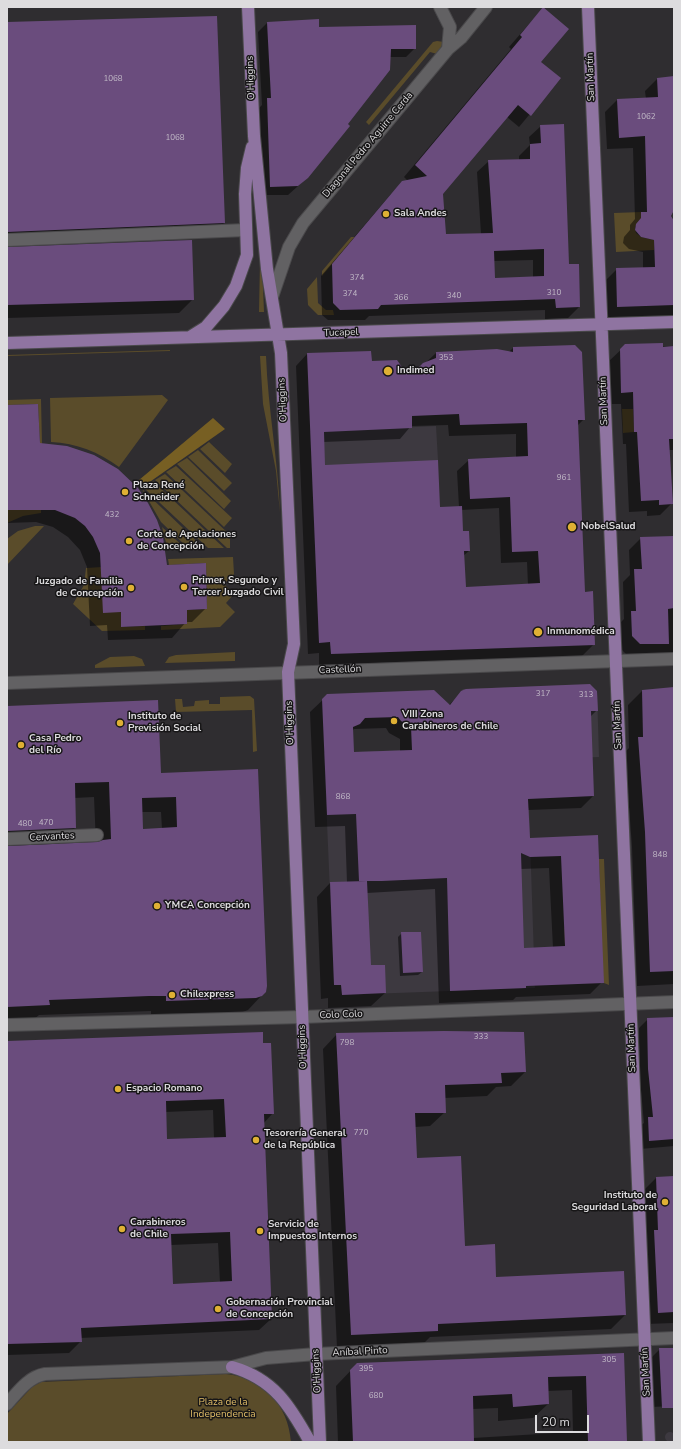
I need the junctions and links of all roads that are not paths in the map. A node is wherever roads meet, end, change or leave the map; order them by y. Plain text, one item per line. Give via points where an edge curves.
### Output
1 (248, 7) edge
2 (440, 7) edge
3 (486, 7) edge
4 (588, 7) edge
5 (448, 49) junction
6 (254, 136) junction
7 (246, 230) junction
8 (7, 240) edge
9 (272, 297) junction
10 (674, 322) edge
11 (601, 324) junction
12 (279, 335) junction
13 (189, 338) junction
14 (7, 343) edge
15 (674, 659) edge
16 (615, 661) junction
17 (288, 672) junction
18 (7, 683) edge
19 (98, 835) dead end
20 (7, 839) edge
21 (674, 1002) edge
22 (630, 1004) junction
23 (302, 1017) junction
24 (7, 1025) edge
25 (674, 1338) edge
26 (644, 1340) junction
27 (316, 1354) junction
28 (232, 1367) junction
29 (8, 1402) edge
30 (310, 1442) edge
31 (320, 1442) edge
32 (649, 1442) edge

1 - 6 main road, O'Higgins
2 - 5 street via 450,27
3 - 5 street, Diagonal Pedro Aguirre Cerda via 461,38
4 - 11 main road, San Martín
5 - 9 street, Diagonal Pedro Aguirre Cerda via 303,223 289,247
6 - 7 main road via 247,168
6 - 9 main road, O'Higgins
7 - 8 street
7 - 13 main road via 247,255 236,286 213,320
9 - 12 main road, O'Higgins
10 - 11 main road, Tucapel
11 - 12 main road, Tucapel
11 - 16 main road, San Martín
12 - 13 main road, Tucapel
12 - 17 main road, O'Higgins via 294,644
13 - 14 main road, Tucapel
15 - 16 street, Castellón
16 - 17 street, Castellón
16 - 22 main road, San Martín
17 - 18 street, Castellón
17 - 23 main road, O'Higgins
19 - 20 street, Cervantes
21 - 22 street, Colo Colo
22 - 23 street, Colo Colo
22 - 26 main road, San Martín
23 - 24 street, Colo Colo
23 - 27 main road, O'Higgins
25 - 26 street, Aníbal Pinto
26 - 27 street, Aníbal Pinto
26 - 32 main road, San Martín
27 - 28 street, Aníbal Pinto via 266,1358
27 - 31 main road, O'Higgins
28 - 29 street, Aníbal Pinto via 45,1374 28,1382
28 - 30 main road via 256,1376 278,1393 297,1418

